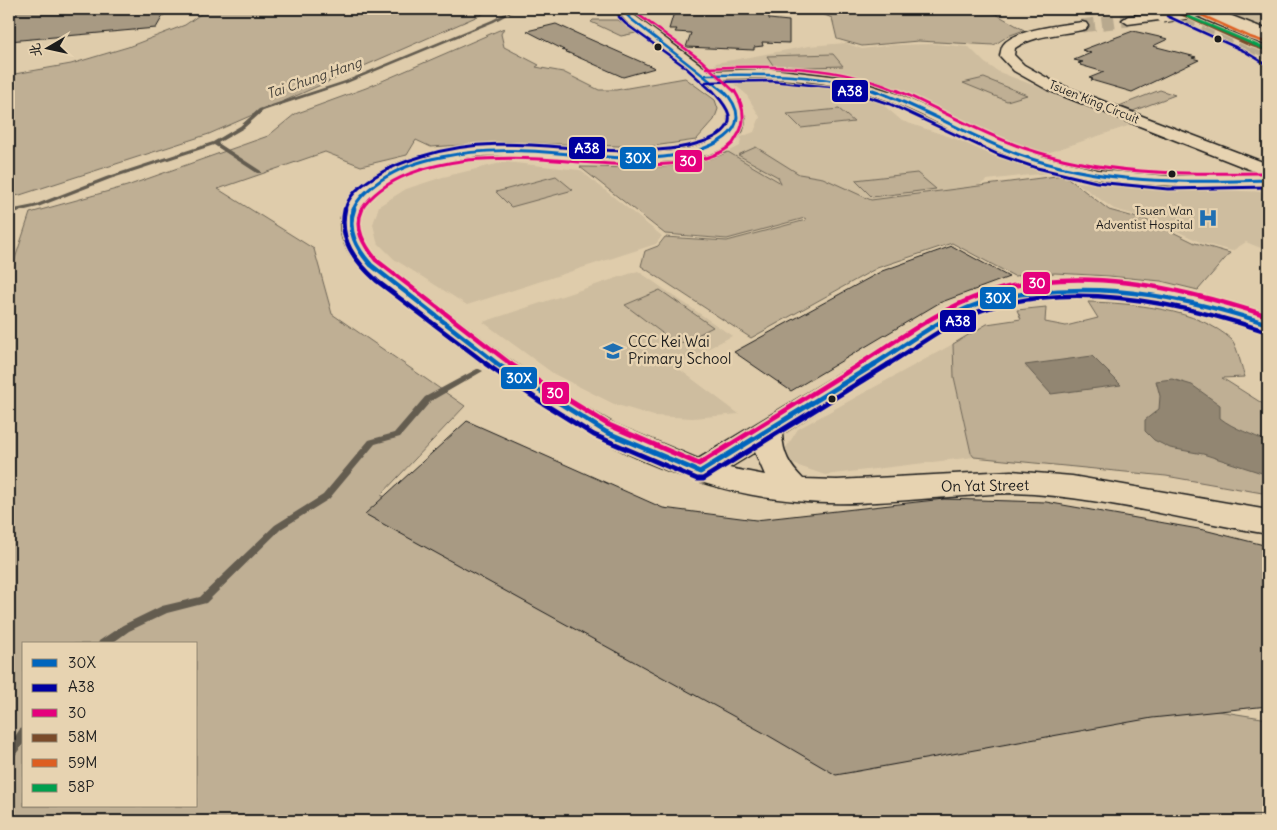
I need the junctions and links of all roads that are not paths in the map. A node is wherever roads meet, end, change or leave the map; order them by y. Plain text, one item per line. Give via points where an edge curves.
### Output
1 (626, 9) edge
2 (1210, 11) edge
3 (1184, 13) tunnel mouth
4 (1156, 15) junction
5 (1128, 20) tunnel mouth
6 (1082, 26) tunnel mouth
7 (1268, 34) tunnel mouth
8 (1268, 51) tunnel mouth
9 (706, 75) junction
10 (1268, 170) edge
11 (1247, 172) junction
12 (1268, 180) edge
13 (1268, 324) edge
14 (768, 429) junction
15 (700, 472) junction
16 (796, 490) junction
17 (1268, 522) edge

1 - 9 main road via 631,19
2 - 4 main road, bridge
2 - 7 main road
2 - 8 main road
3 - 4 main road
4 - 5 main road
6 - 11 main road, Tsuen King Circuit via 1024,38 1009,46 1007,56 1026,73 1053,87
9 - 11 main road via 771,73 843,81 893,97 1001,148 1098,175 1206,183
9 - 15 main road via 730,98 736,110 739,123 725,141 658,158 500,150 431,160 386,178 363,194 350,216 349,226 356,247 372,265 499,366 606,432
10 - 11 main road, Tsuen King Circuit
11 - 12 main road
13 - 14 main road via 1211,305 1121,291 1041,290 1010,296 968,307
14 - 15 main road
14 - 16 main road via 771,461
15 - 16 main road, On Yat Street via 749,484
16 - 17 main road, On Yat Street via 837,492 1012,482 1072,487

